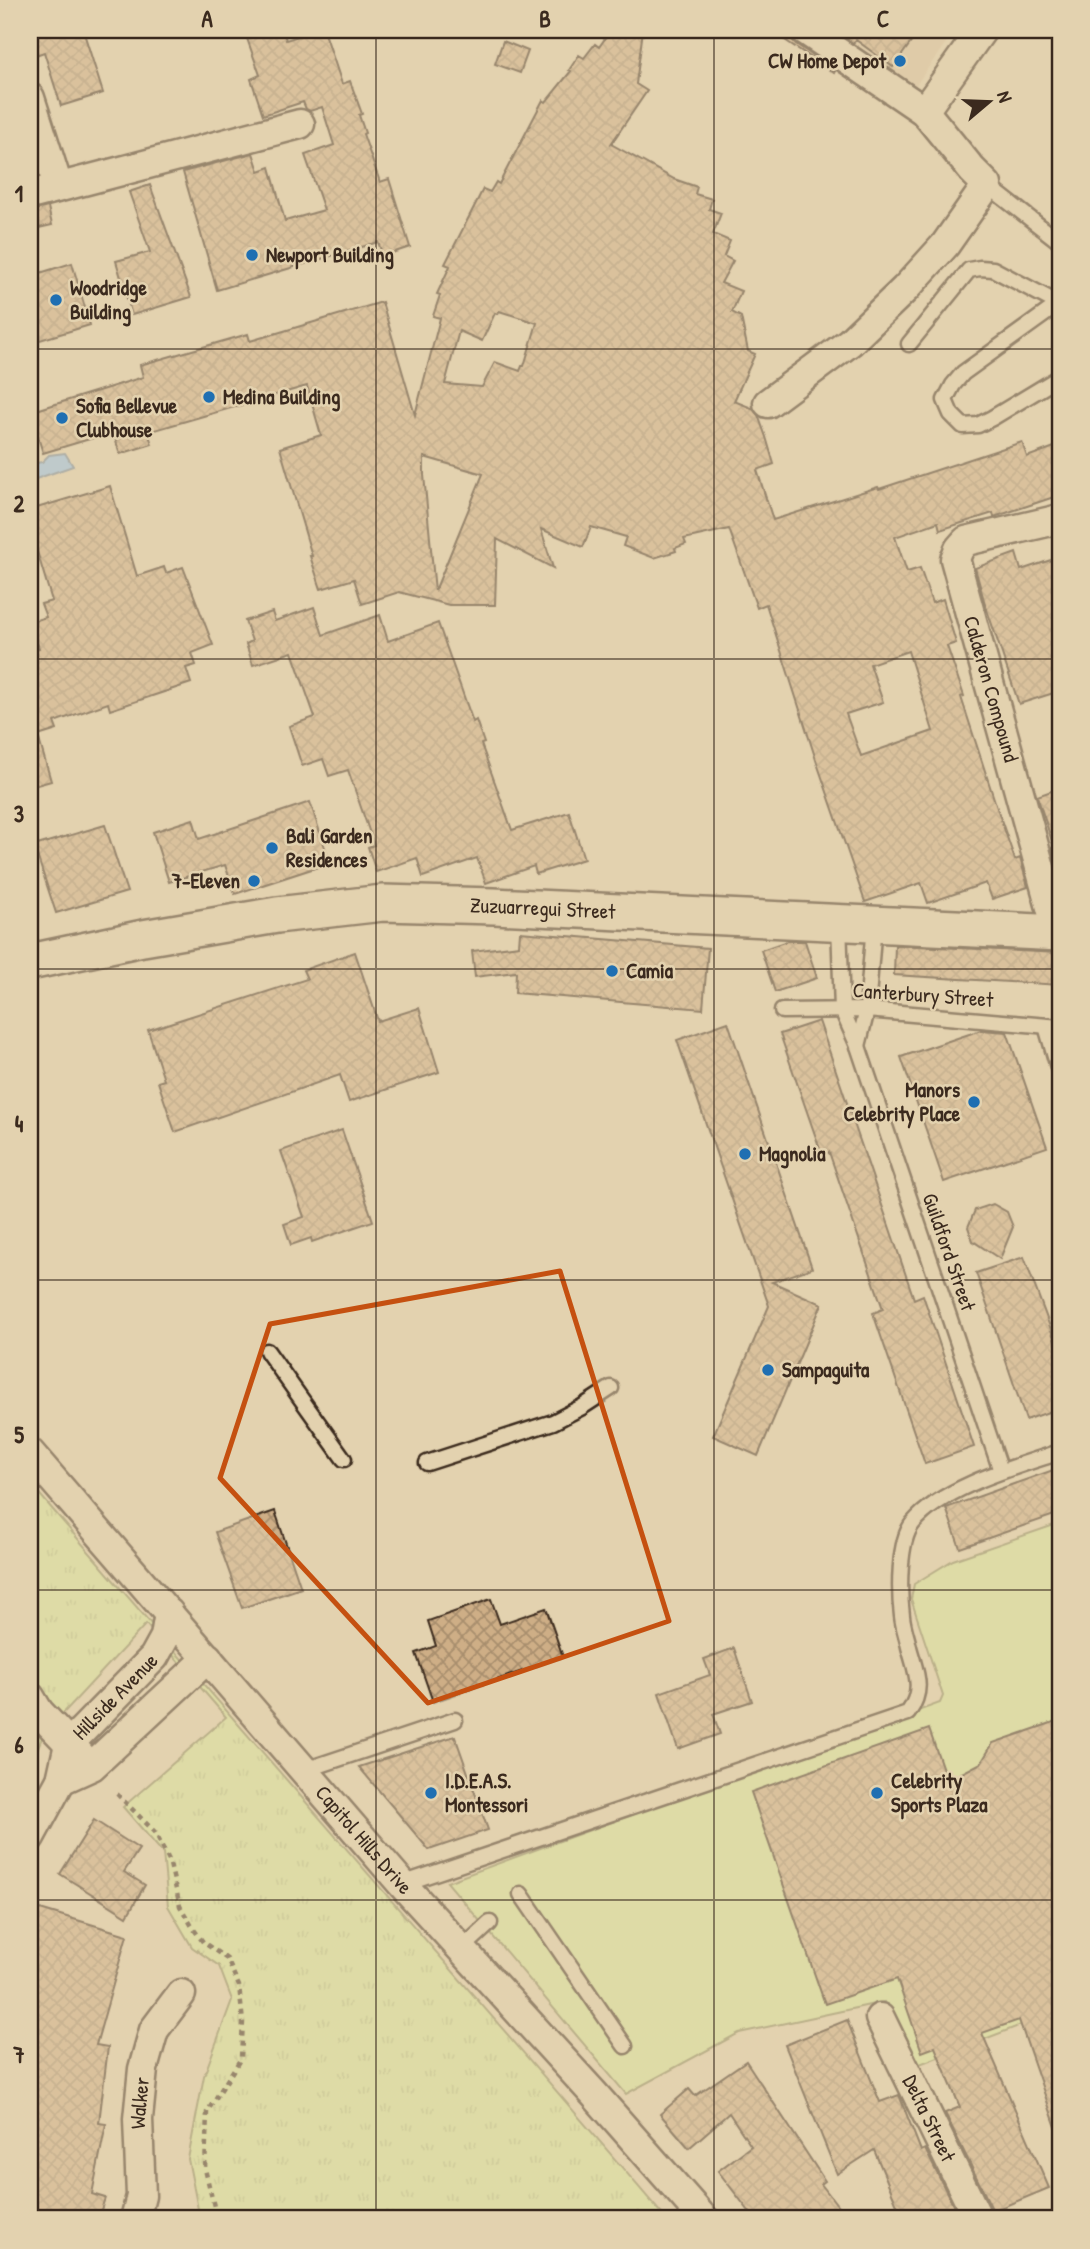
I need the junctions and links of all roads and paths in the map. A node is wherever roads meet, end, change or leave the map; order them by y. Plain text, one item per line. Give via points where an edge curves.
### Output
1 (805, 30) edge
2 (982, 30) edge
3 (30, 98) edge
4 (924, 111) junction
5 (300, 124) dead end
6 (987, 185) junction
7 (58, 186) junction
8 (30, 195) edge
9 (1060, 242) edge
10 (1060, 303) edge
11 (909, 344) dead end
12 (1060, 377) edge
13 (768, 403) dead end
14 (1060, 519) edge
15 (839, 923) junction
16 (873, 924) junction
17 (1059, 933) edge
18 (30, 962) edge
19 (842, 1010) junction
20 (867, 1010) junction
21 (782, 1012) dead end
22 (1053, 1026) edge
23 (858, 1045) junction
24 (1060, 1074) edge
25 (267, 1350) dead end
26 (611, 1388) dead end
27 (1060, 1452) edge
28 (30, 1453) edge
29 (344, 1459) dead end
30 (427, 1463) dead end
31 (1001, 1471) junction
32 (169, 1613) junction
33 (208, 1658) junction
34 (30, 1697) edge
35 (455, 1720) dead end
36 (69, 1744) junction
37 (92, 1766) junction
38 (305, 1770) junction
39 (61, 1780) junction
40 (30, 1837) edge
41 (402, 1884) junction
42 (521, 1894) dead end
43 (490, 1923) dead end
44 (463, 1948) junction
45 (181, 1994) dead end
46 (880, 2018) dead end
47 (625, 2046) dead end
48 (135, 2219) edge
49 (704, 2219) edge
50 (978, 2219) edge

1 - 4 street
2 - 4 street
3 - 7 street
4 - 6 street
5 - 7 street
6 - 9 lane
6 - 13 street via 905,289 849,342
7 - 8 street
10 - 11 lane via 993,269 969,270
10 - 12 lane via 963,373 945,400 962,426 978,425
14 - 17 street, Calderon Compound via 966,541 956,559
15 - 16 street, Zuzuarregui Street
15 - 18 street, Zuzuarregui Street via 383,903 277,915
15 - 19 lane, Guildford Street
16 - 17 street, Zuzuarregui Street
16 - 20 lane
19 - 20 lane, Canterbury Street
19 - 21 lane, Canterbury Street
19 - 23 lane, Guildford Street
20 - 22 lane, Canterbury Street
20 - 23 lane
22 - 24 lane
23 - 31 lane, Guildford Street
25 - 29 lane
26 - 30 lane via 554,1422
27 - 31 lane
28 - 32 street, Capitol Hills Drive
31 - 41 lane via 938,1500 911,1524 900,1583 902,1619 919,1684 917,1701 908,1713
32 - 33 street, Capitol Hills Drive
32 - 36 street, Hillside Avenue via 155,1657
33 - 37 street, Hillside Avenue
33 - 38 street, Capitol Hills Drive
34 - 36 street
35 - 38 lane
36 - 37 street
36 - 39 street, Hillside Avenue
37 - 39 street, Hillside Avenue
38 - 41 street, Capitol Hills Drive
39 - 40 street, Hillside Avenue
41 - 44 street, Capitol Hills Drive
42 - 47 lane
43 - 44 lane
44 - 49 street, Capitol Hills Drive
45 - 48 street, Walker via 154,2030 143,2069 138,2119 141,2196
46 - 50 street, Delta Street

